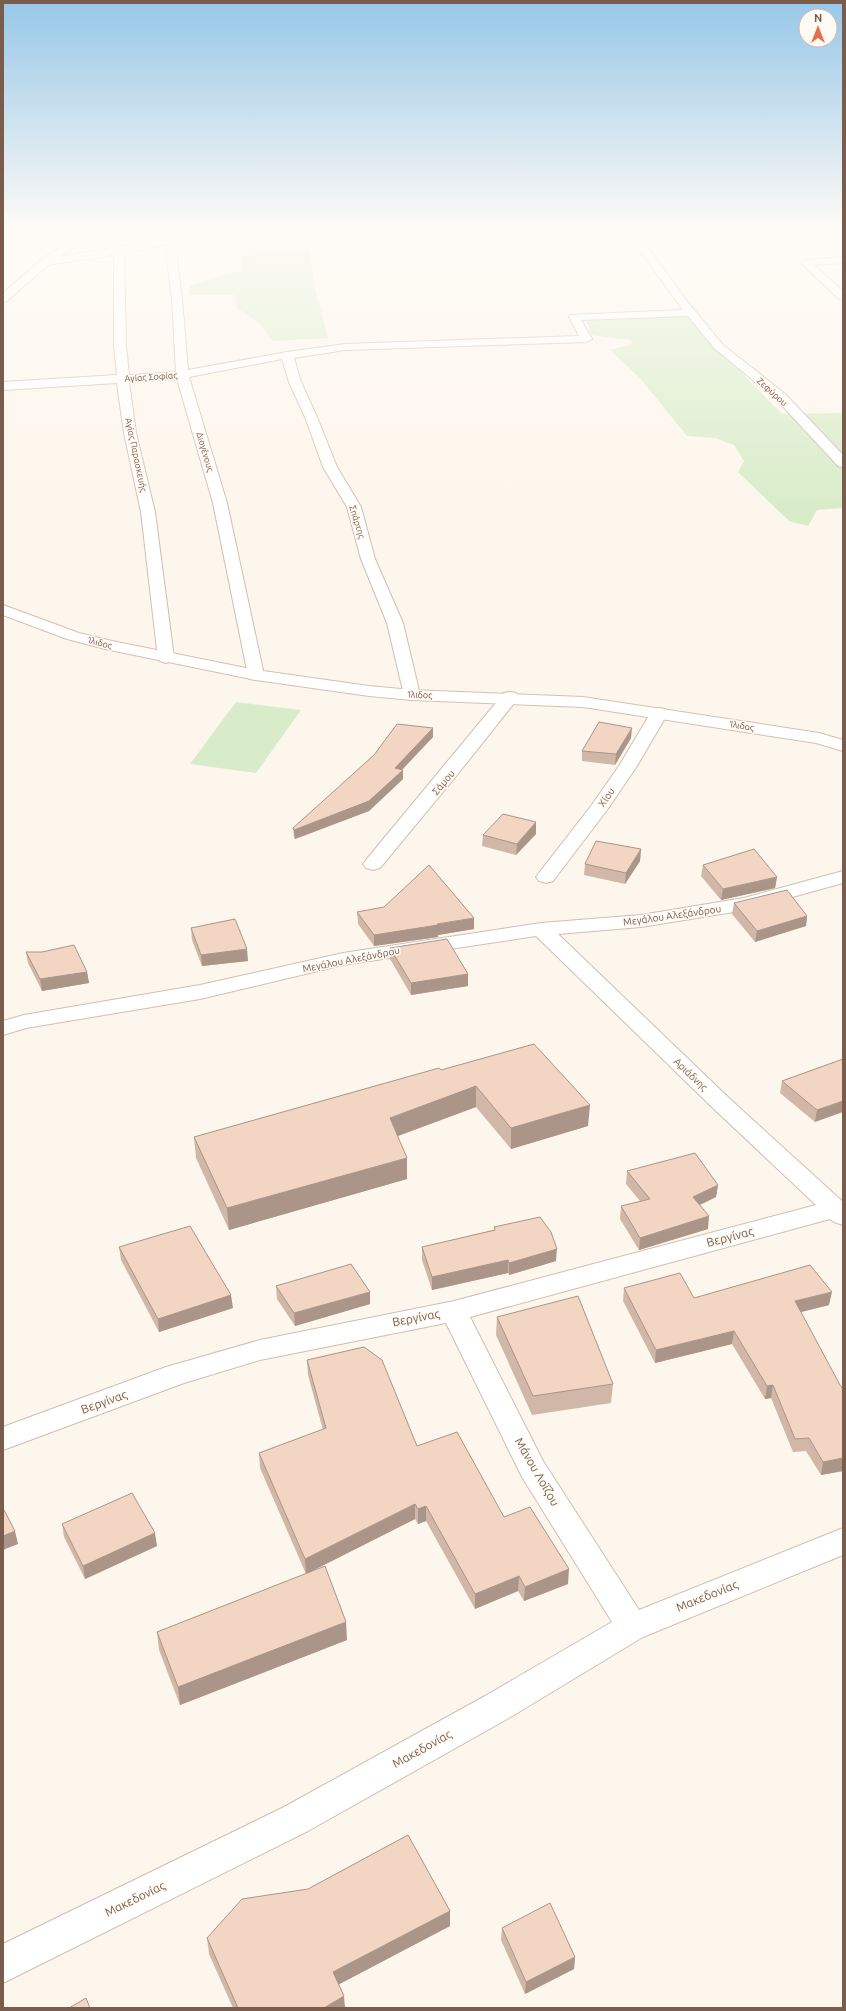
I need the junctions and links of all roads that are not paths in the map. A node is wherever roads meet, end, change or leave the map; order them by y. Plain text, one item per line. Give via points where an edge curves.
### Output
1 (120, 321) edge
2 (179, 321) edge
3 (576, 321) edge
4 (697, 321) edge
5 (287, 355) junction
6 (182, 375) junction
7 (123, 380) junction
8 (3, 386) edge
9 (843, 463) edge
10 (3, 610) edge
11 (166, 658) junction
12 (256, 674) junction
13 (412, 695) junction
14 (510, 697) junction
15 (659, 713) junction
16 (843, 746) edge
17 (373, 864) dead end
18 (546, 877) dead end
19 (843, 877) edge
20 (541, 929) junction
21 (3, 1028) edge
22 (838, 1213) edge
23 (454, 1311) junction
24 (3, 1439) edge
25 (843, 1541) edge
26 (632, 1626) junction
27 (3, 1964) edge

1 - 7 street, Αγίας Παρασκευής
2 - 6 street, Διογένους
3 - 5 street, Αγίας Σοφίας via 586,339 344,347
4 - 9 street, Ζεφύρου via 718,346 780,397
5 - 6 street, Αγίας Σοφίας
5 - 13 street, Σπάρτης via 295,382 330,467 354,507 368,559 395,623
6 - 7 street, Αγίας Σοφίας
6 - 12 street, Διογένους via 220,504
7 - 8 street, Αγίας Σοφίας
7 - 11 street, Αγίας Παρασκευής via 130,433 148,512
10 - 11 street, Ίλιδος via 74,636
11 - 12 street, Ίλιδος
12 - 13 street, Ίλιδος
13 - 14 street, Ίλιδος
14 - 15 street, Ίλιδος via 583,702
14 - 17 street, Σάμου
15 - 16 street, Ίλιδος via 819,738
15 - 18 street, Χίου via 598,810
19 - 20 street, Μεγάλου Αλεξάνδρου via 746,904 641,920
20 - 21 street, Μεγάλου Αλεξάνδρου via 343,959 200,992 24,1022
20 - 22 street, Αριάδνης
22 - 23 street, Βεργίνας
23 - 24 street, Βεργίνας via 260,1350 176,1376
23 - 26 street, Μάνου Λοΐζου via 532,1469
25 - 26 street, Μακεδονίας
26 - 27 street, Μακεδονίας via 497,1707 296,1819

